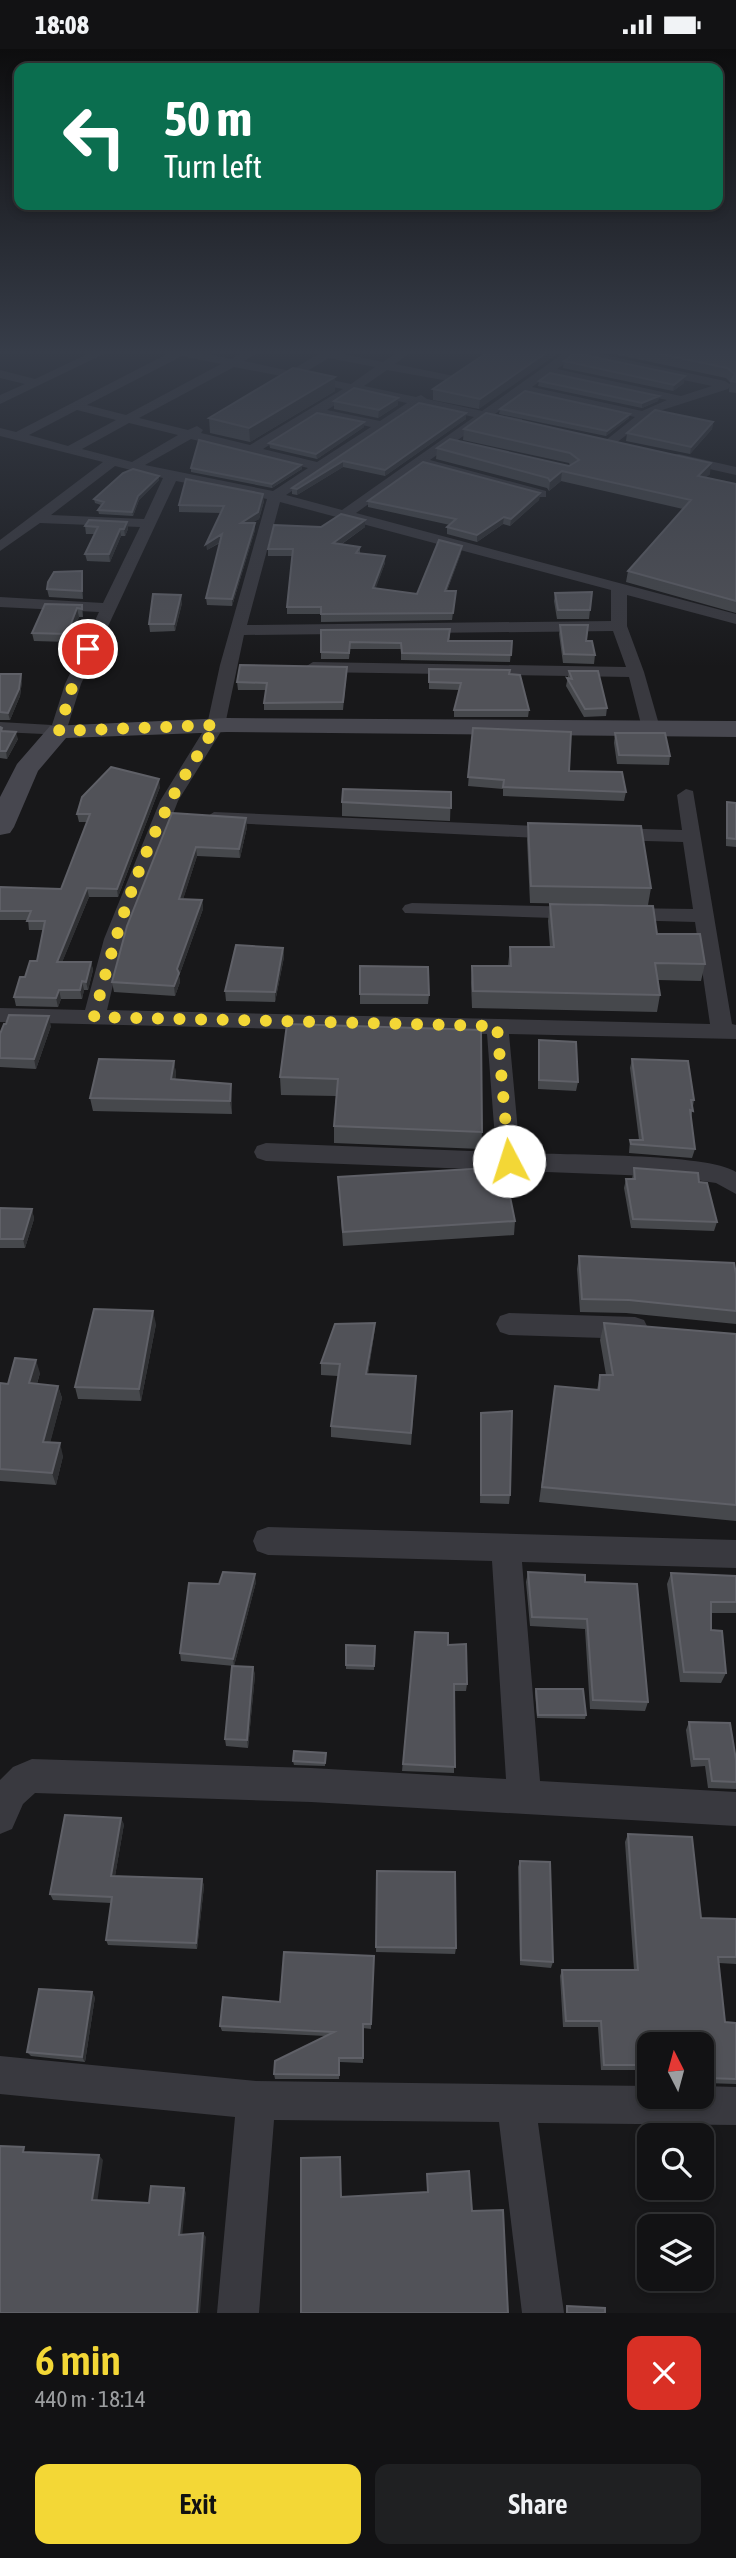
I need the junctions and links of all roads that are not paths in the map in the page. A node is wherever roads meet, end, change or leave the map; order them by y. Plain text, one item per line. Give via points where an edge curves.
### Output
1 (92, 456) edge
2 (152, 456) edge
3 (275, 456) edge
4 (337, 456) edge
5 (431, 456) edge
6 (667, 456) edge
7 (113, 461) junction
8 (421, 461) junction
9 (134, 466) junction
10 (321, 467) junction
11 (736, 471) edge
12 (172, 476) junction
13 (541, 493) edge
14 (275, 496) junction
15 (344, 515) junction
16 (39, 519) junction
17 (149, 523) junction
18 (0, 547) edge
19 (619, 588) junction
20 (0, 602) edge
21 (107, 608) junction
22 (736, 618) edge
23 (619, 627) junction
24 (238, 630) junction
25 (293, 666) edge
26 (636, 672) junction
27 (216, 725) junction
28 (0, 727) edge
29 (652, 728) junction
30 (736, 729) edge
31 (59, 731) junction
32 (686, 795) dead end
33 (164, 814) junction
34 (0, 827) edge
35 (692, 836) junction
36 (412, 909) dead end
37 (704, 916) junction
38 (0, 1015) edge
39 (94, 1017) junction
40 (497, 1026) junction
41 (729, 1031) edge
42 (266, 1153) dead end
43 (509, 1161) junction
44 (736, 1185) edge
45 (509, 1324) dead end
46 (653, 1329) edge
47 (268, 1541) dead end
48 (506, 1546) junction
49 (736, 1554) edge
50 (524, 1797) junction
51 (736, 1809) edge
52 (0, 1817) edge
53 (0, 2075) edge
54 (256, 2100) junction
55 (516, 2103) junction
56 (736, 2106) edge
57 (238, 2313) edge
58 (543, 2313) edge

1 - 7 street
2 - 9 street
3 - 10 street
4 - 10 street
5 - 8 street
6 - 11 street
7 - 9 street
7 - 16 street
8 - 13 street
8 - 15 street
9 - 12 street
10 - 14 street
12 - 14 street
12 - 17 street
14 - 15 street
14 - 24 street
15 - 19 street
16 - 17 street
16 - 18 street
17 - 21 street
19 - 22 street
19 - 23 street
20 - 21 street
21 - 31 street via 73,684
23 - 24 street
23 - 26 street
24 - 27 street via 235,665
25 - 26 street
26 - 29 street
27 - 29 street
27 - 31 street
27 - 33 street
28 - 31 street
29 - 30 street
31 - 34 street via 26,769
32 - 35 street
33 - 35 street via 411,828
33 - 39 street via 114,939
35 - 37 street
36 - 37 street
37 - 41 street
38 - 39 street
39 - 40 street
40 - 41 street
40 - 43 street
42 - 43 street
43 - 44 street via 676,1168 722,1175
45 - 46 street
47 - 48 street
48 - 49 street
48 - 50 street
50 - 51 street
50 - 52 street via 32,1776 11,1790
53 - 54 street
54 - 55 street
54 - 57 street
55 - 56 street
55 - 58 street

